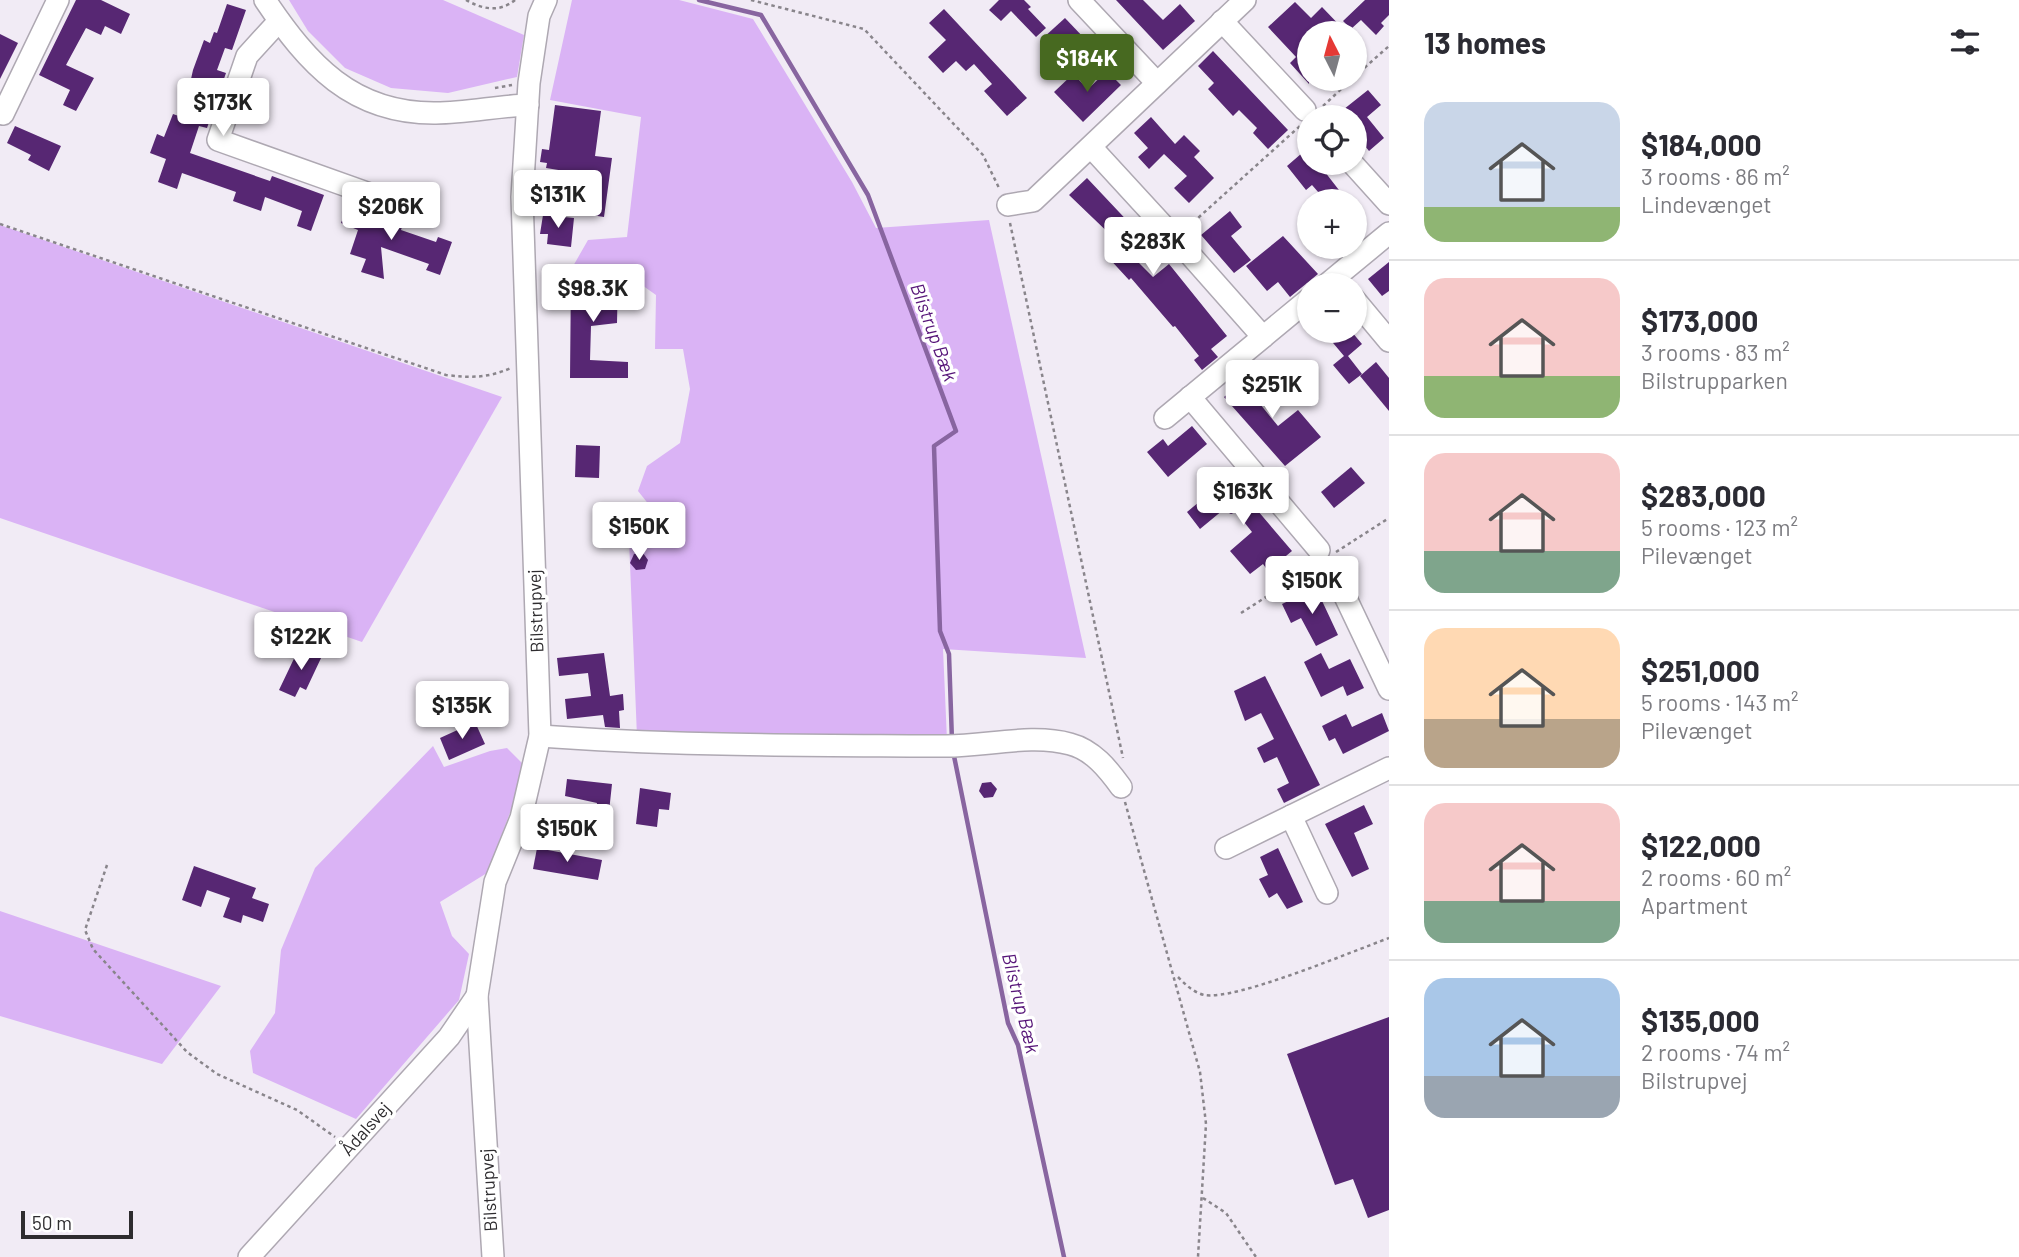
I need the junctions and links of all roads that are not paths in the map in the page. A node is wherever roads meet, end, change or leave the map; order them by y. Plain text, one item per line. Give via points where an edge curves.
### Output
1 (58, 0) edge
2 (265, 0) edge
3 (546, 0) edge
4 (1079, 0) edge
5 (1245, 0) edge
6 (279, 21) junction
7 (1222, 21) junction
8 (1157, 83) junction
9 (528, 105) junction
10 (1304, 105) edge
11 (0, 112) edge
12 (1091, 146) junction
13 (1363, 175) edge
14 (1389, 204) edge
15 (1008, 205) road end
16 (423, 214) dead end
17 (1178, 231) road end
18 (1389, 233) edge
19 (1186, 250) dead end
20 (1345, 273) edge
21 (1297, 309) edge
22 (1367, 315) edge
23 (1263, 337) junction
24 (1389, 341) edge
25 (1190, 397) junction
26 (1165, 418) dead end
27 (1319, 551) dead end
28 (1334, 571) dead end
29 (1389, 689) edge
30 (540, 736) junction
31 (1389, 768) edge
32 (1121, 787) road end
33 (1291, 816) junction
34 (1226, 848) dead end
35 (1327, 893) dead end
36 (477, 996) junction
37 (249, 1257) edge
38 (493, 1257) edge

1 - 11 street via 3,114
2 - 6 street
3 - 9 street, Bilstrupvej via 539,16
4 - 8 street
5 - 7 street
6 - 9 street via 307,59 334,82 367,100 403,111 438,113
6 - 16 street via 247,56 218,140
7 - 8 street
7 - 10 street
8 - 12 street
9 - 30 street, Bilstrupvej via 522,197
12 - 15 street via 1033,201
12 - 17 street
13 - 14 street
18 - 20 street
19 - 23 street
21 - 23 street
22 - 24 street
23 - 25 street
25 - 26 street
25 - 27 street
28 - 29 street
30 - 32 street via 629,742 941,746 1056,742 1071,744 1099,760
30 - 36 street, Bilstrupvej via 522,818 495,882
31 - 33 street
33 - 34 street
33 - 35 street
36 - 37 street, Ådalsvej via 449,1037
36 - 38 street, Bilstrupvej

